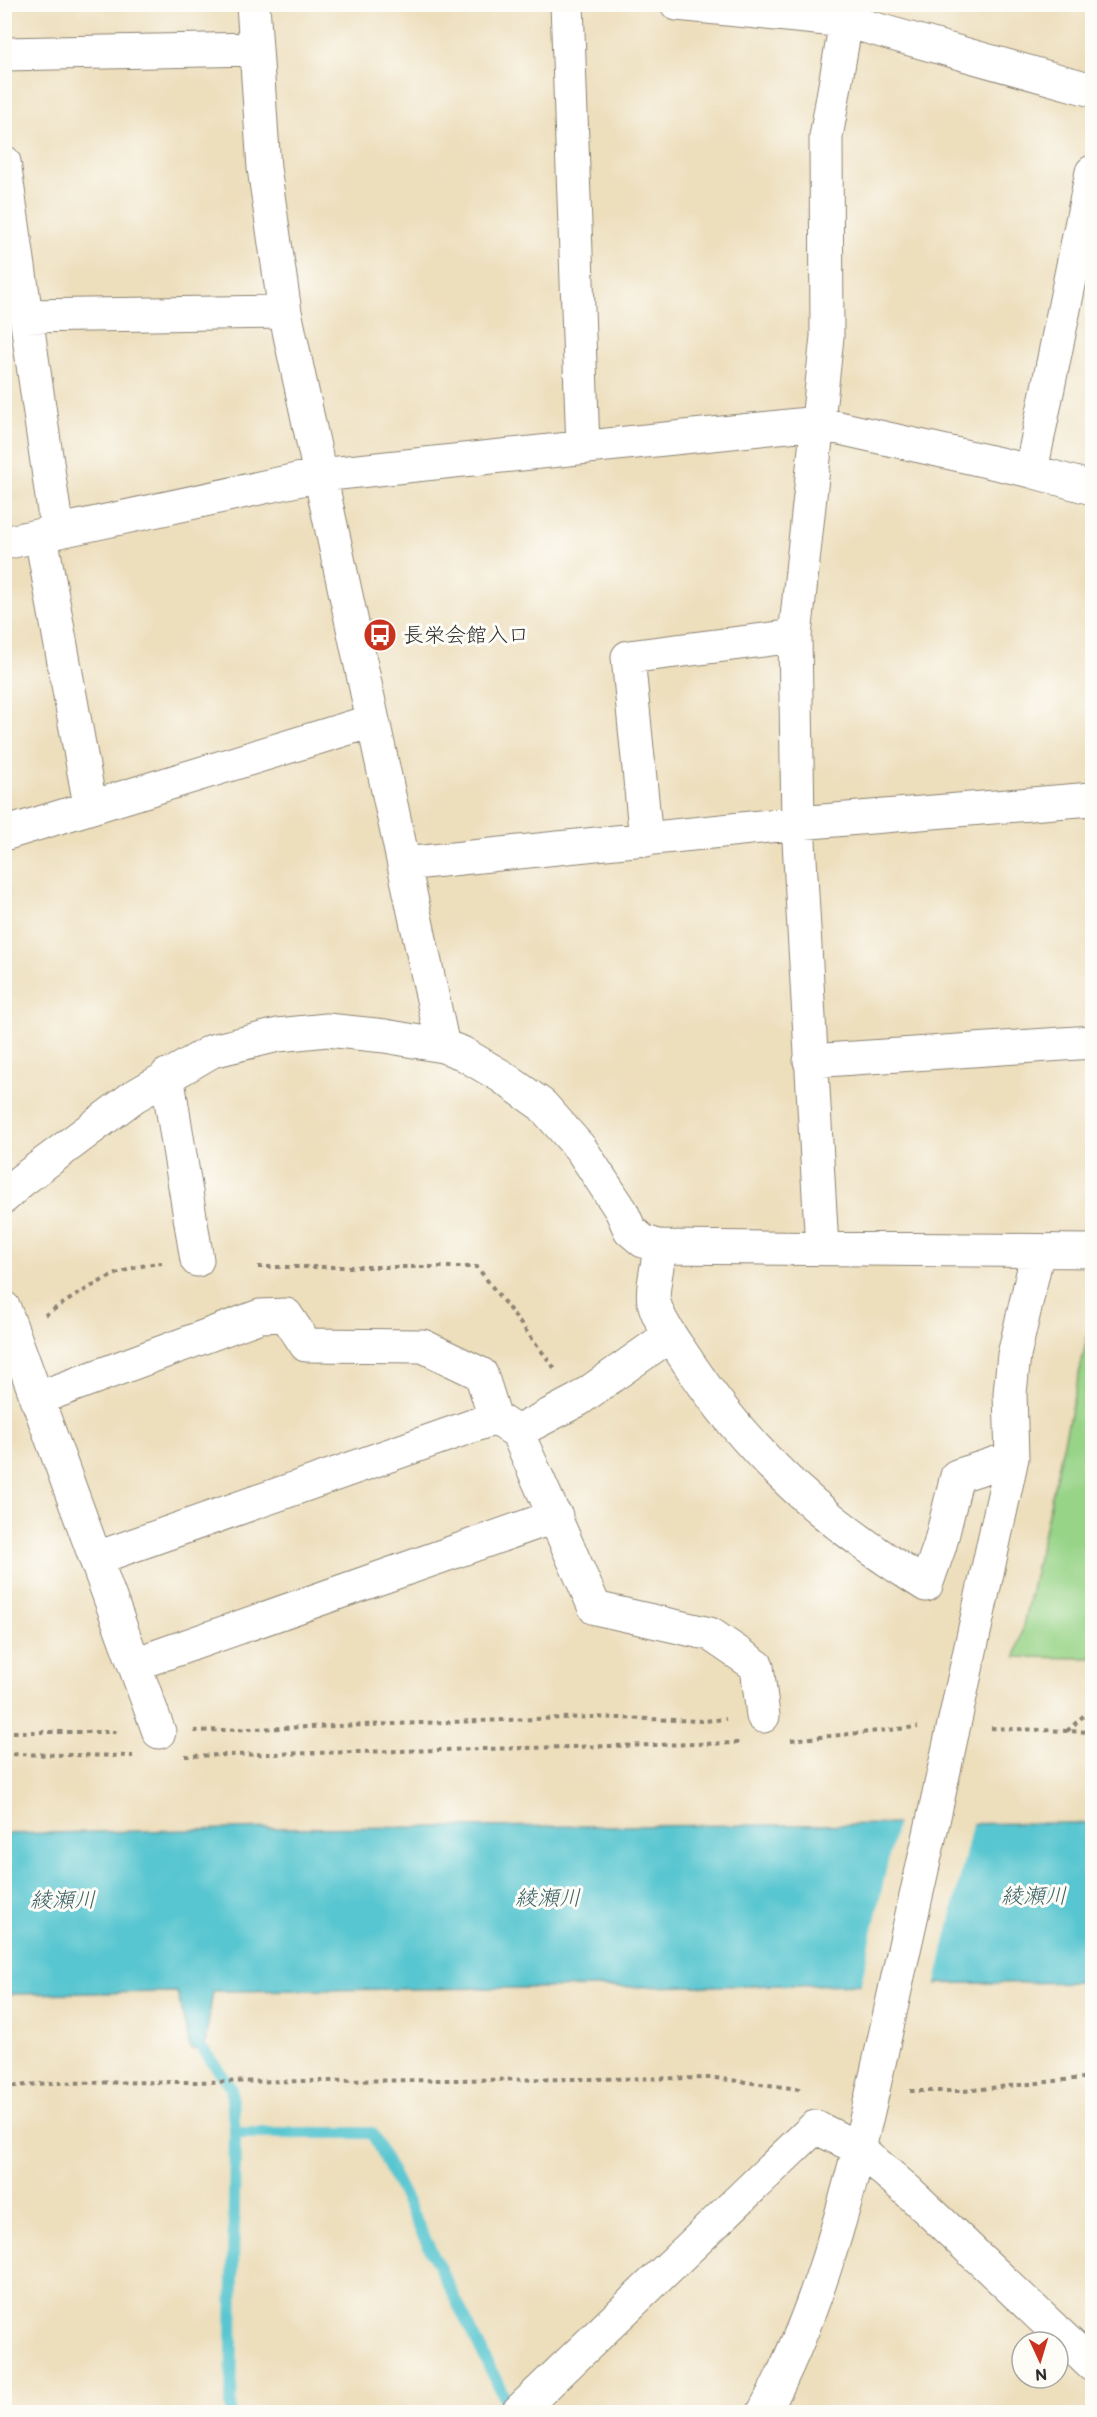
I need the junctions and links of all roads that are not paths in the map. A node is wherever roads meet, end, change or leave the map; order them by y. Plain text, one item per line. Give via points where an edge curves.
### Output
1 (253, 4) edge
2 (567, 4) edge
3 (680, 5) edge
4 (848, 13) edge
5 (256, 49) junction
6 (4, 54) edge
7 (1092, 90) edge
8 (4, 162) edge
9 (1092, 172) edge
10 (285, 312) junction
11 (26, 316) junction
12 (818, 423) junction
13 (583, 447) junction
14 (1031, 471) junction
15 (320, 475) junction
16 (1092, 488) edge
17 (49, 534) junction
18 (4, 543) edge
19 (795, 636) junction
20 (372, 721) junction
21 (1092, 799) edge
22 (90, 806) junction
23 (798, 823) junction
24 (4, 834) edge
25 (646, 840) junction
26 (404, 864) junction
27 (1092, 1042) edge
28 (443, 1046) junction
29 (810, 1061) junction
30 (167, 1075) junction
31 (4, 1197) edge
32 (660, 1247) junction
33 (822, 1248) junction
34 (1038, 1251) junction
35 (1092, 1251) edge
36 (197, 1260) road end
37 (4, 1308) edge
38 (670, 1335) junction
39 (36, 1399) junction
40 (506, 1425) junction
41 (1012, 1458) junction
42 (556, 1516) junction
43 (97, 1558) junction
44 (135, 1664) junction
45 (763, 1716) road end
46 (159, 1732) road end
47 (858, 2148) junction
48 (1092, 2365) edge
49 (518, 2412) edge
50 (764, 2412) edge

1 - 5 street
2 - 13 street
3 - 4 street
4 - 7 street
4 - 12 street via 826,137 827,337
5 - 6 street
5 - 10 street via 264,168
8 - 11 street
9 - 14 street
10 - 11 street
10 - 15 street
11 - 17 street
12 - 13 street
12 - 14 street
12 - 19 street
13 - 15 street
14 - 16 street
15 - 17 street
15 - 20 street
17 - 18 street
17 - 22 street
19 - 23 street
19 - 25 street via 628,657
20 - 22 street
20 - 26 street
21 - 23 street
22 - 24 street
23 - 25 street
23 - 29 street
25 - 26 street
26 - 28 street
27 - 29 street
28 - 30 street via 327,1030 278,1035 212,1052
28 - 32 street via 501,1076 542,1106 581,1149 630,1230 643,1241
29 - 33 street
30 - 31 street via 133,1096
30 - 36 street
32 - 33 street
32 - 38 street via 654,1300
33 - 34 street
34 - 35 street
34 - 41 street via 1014,1356 1010,1393
37 - 39 street
38 - 40 street via 578,1400
38 - 41 street via 748,1443 815,1507 870,1551 926,1585 957,1476
39 - 40 street via 260,1316 286,1315 306,1345 423,1346 481,1374
39 - 43 street
40 - 42 street
40 - 43 street
41 - 47 street
42 - 44 street
42 - 45 street via 595,1608 710,1634 757,1666
43 - 44 street
44 - 46 street
47 - 48 street
47 - 49 street via 815,2127
47 - 50 street via 822,2274 778,2387

